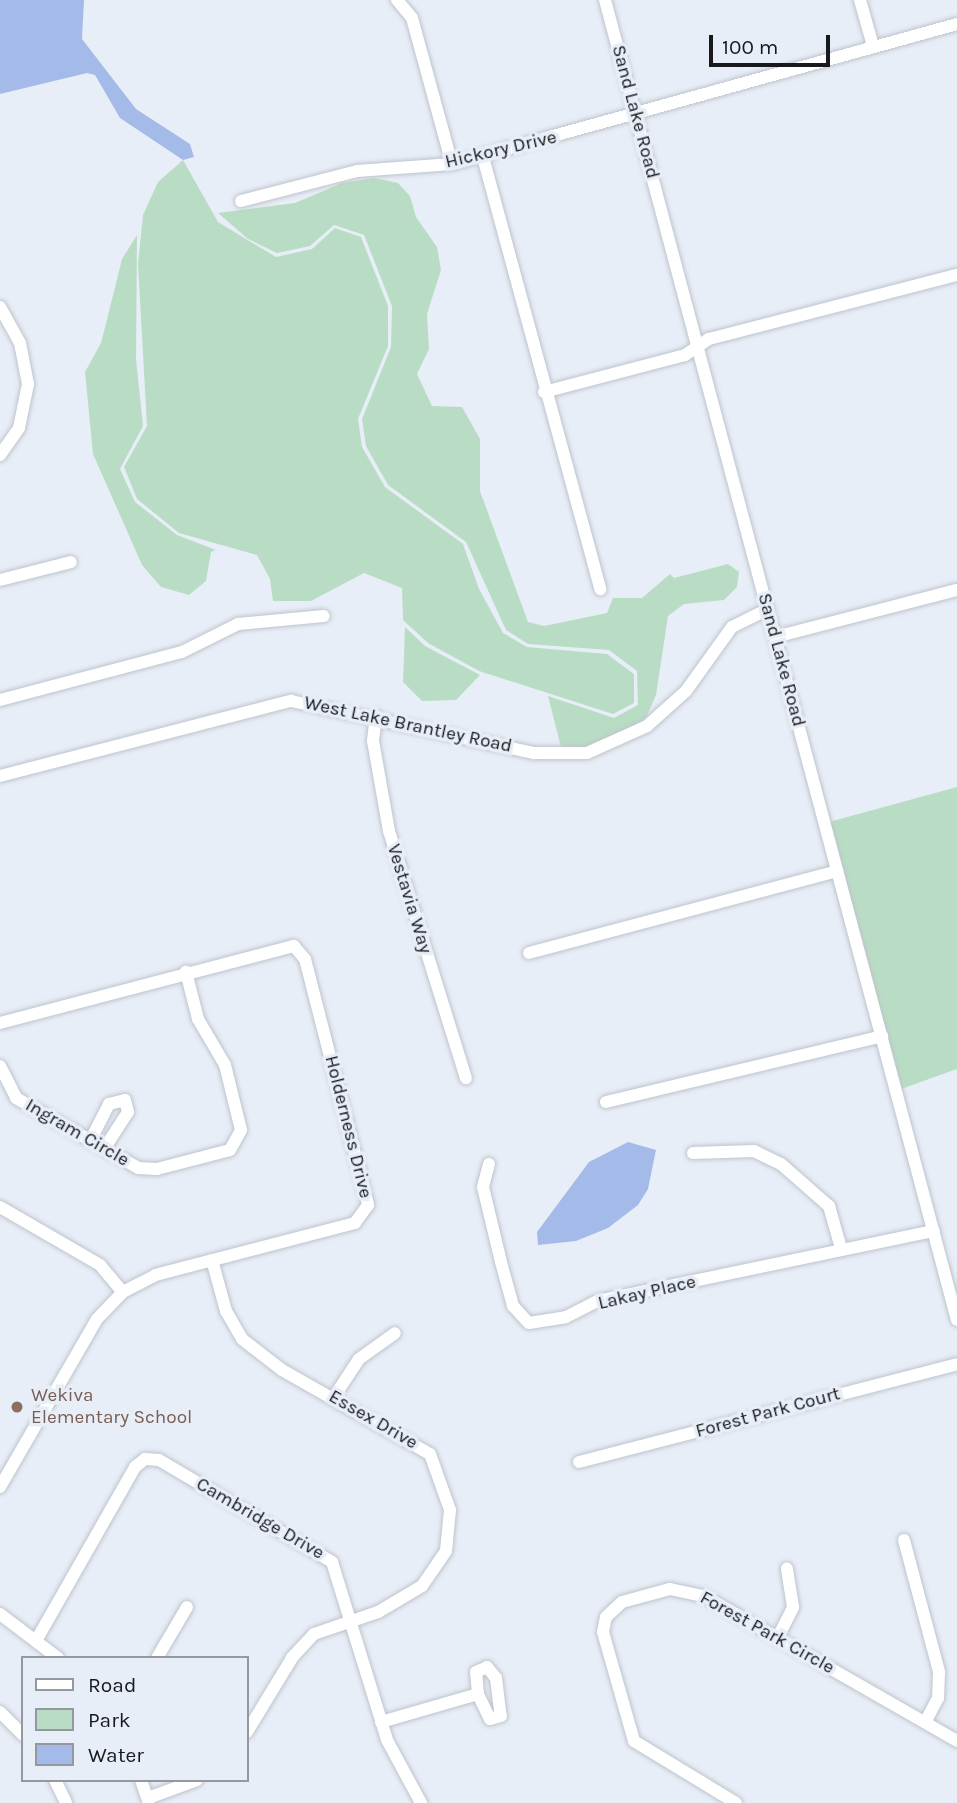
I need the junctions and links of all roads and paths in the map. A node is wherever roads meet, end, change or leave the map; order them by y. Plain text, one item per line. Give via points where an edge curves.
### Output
1 (397, 0) edge
2 (605, 0) edge
3 (860, 0) edge
4 (957, 24) edge
5 (873, 46) junction
6 (636, 115) junction
7 (483, 157) junction
8 (452, 164) junction
9 (242, 201) dead end
10 (957, 275) edge
11 (0, 307) edge
12 (697, 347) junction
13 (544, 392) junction
14 (0, 455) edge
15 (71, 562) dead end
16 (0, 580) edge
17 (600, 589) dead end
18 (957, 590) edge
19 (768, 609) junction
20 (324, 616) dead end
21 (775, 637) junction
22 (0, 701) edge
23 (376, 716) junction
24 (0, 776) edge
25 (837, 871) junction
26 (528, 953) dead end
27 (186, 972) junction
28 (0, 1023) edge
29 (882, 1036) junction
30 (0, 1066) edge
31 (466, 1078) dead end
32 (606, 1102) dead end
33 (90, 1141) junction
34 (104, 1149) junction
35 (693, 1153) dead end
36 (489, 1164) dead end
37 (0, 1208) edge
38 (934, 1231) junction
39 (841, 1248) junction
40 (212, 1260) junction
41 (123, 1292) junction
42 (957, 1320) edge
43 (395, 1333) dead end
44 (957, 1364) edge
45 (334, 1397) junction
46 (579, 1462) dead end
47 (0, 1487) edge
48 (904, 1540) dead end
49 (787, 1567) dead end
50 (187, 1607) dead end
51 (0, 1614) edge
52 (351, 1620) junction
53 (37, 1639) junction
54 (777, 1639) junction
55 (56, 1656) edge
56 (158, 1656) edge
57 (478, 1694) dead end
58 (0, 1712) edge
59 (381, 1722) junction
60 (925, 1722) junction
61 (248, 1730) edge
62 (21, 1733) edge
63 (957, 1741) edge
64 (56, 1782) edge
65 (142, 1782) edge
66 (192, 1782) edge
67 (148, 1800) edge
68 (65, 1803) edge
69 (421, 1803) edge
70 (735, 1803) edge

1 - 8 street via 412,18
2 - 6 street, Sand Lake Road
3 - 5 street
4 - 5 street
5 - 6 street
6 - 7 street, Hickory Drive
6 - 12 street, Sand Lake Road
7 - 8 street, Hickory Drive
7 - 13 street
8 - 9 street, Hickory Drive via 357,171
10 - 12 street via 709,339
11 - 14 street via 20,343 28,384 19,428
12 - 13 street via 685,355
12 - 19 street, Sand Lake Road
13 - 17 street
15 - 16 street
18 - 21 street
19 - 21 street, Sand Lake Road
19 - 23 street, West Lake Brantley Road via 732,627 697,678 660,715 603,749 570,756 534,753
20 - 22 street via 238,624 181,652
21 - 25 street, Sand Lake Road
23 - 24 street, West Lake Brantley Road via 291,701
23 - 31 street, Vestavia Way via 373,741 389,831
25 - 26 street
25 - 29 street, Sand Lake Road
27 - 28 street, Holderness Drive
27 - 34 street, Ingram Circle via 198,1019 225,1065 240,1141 230,1150 148,1170
27 - 40 street, Holderness Drive via 285,946 300,951 368,1205 355,1223
29 - 32 street
29 - 38 street, Sand Lake Road
30 - 33 street, Ingram Circle via 16,1098
33 - 34 street, Ingram Circle
33 - 34 street via 109,1104 125,1100 128,1112
35 - 39 street via 754,1151 781,1164 829,1206
36 - 39 street, Lakay Place via 483,1187 501,1262 513,1306 529,1324 566,1317 598,1301
37 - 41 street via 100,1265
38 - 39 street, Lakay Place
38 - 42 street, Sand Lake Road
40 - 41 street, Holderness Drive via 156,1275
40 - 45 street, Essex Drive via 226,1311 242,1339 282,1370
41 - 47 street, Holderness Drive via 97,1319
43 - 45 street via 366,1352
44 - 46 street, Forest Park Court
45 - 52 street, Essex Drive via 430,1454 450,1510 446,1551 422,1586 378,1612
48 - 60 street via 939,1672 938,1698
49 - 54 street via 793,1607
50 - 56 street
51 - 53 street
52 - 53 street, Cambridge Drive via 337,1571 323,1553 159,1460 145,1459 135,1466
52 - 59 street, Cambridge Drive
52 - 61 street, Essex Drive via 325,1628 304,1644
53 - 55 street
54 - 60 street, Forest Park Circle
54 - 70 street, Forest Park Circle via 685,1589 622,1602 604,1623 634,1741
57 - 59 street
58 - 62 street
59 - 69 street, Cambridge Drive via 395,1764
60 - 63 street, Forest Park Circle
64 - 68 street
65 - 67 street
66 - 67 street

